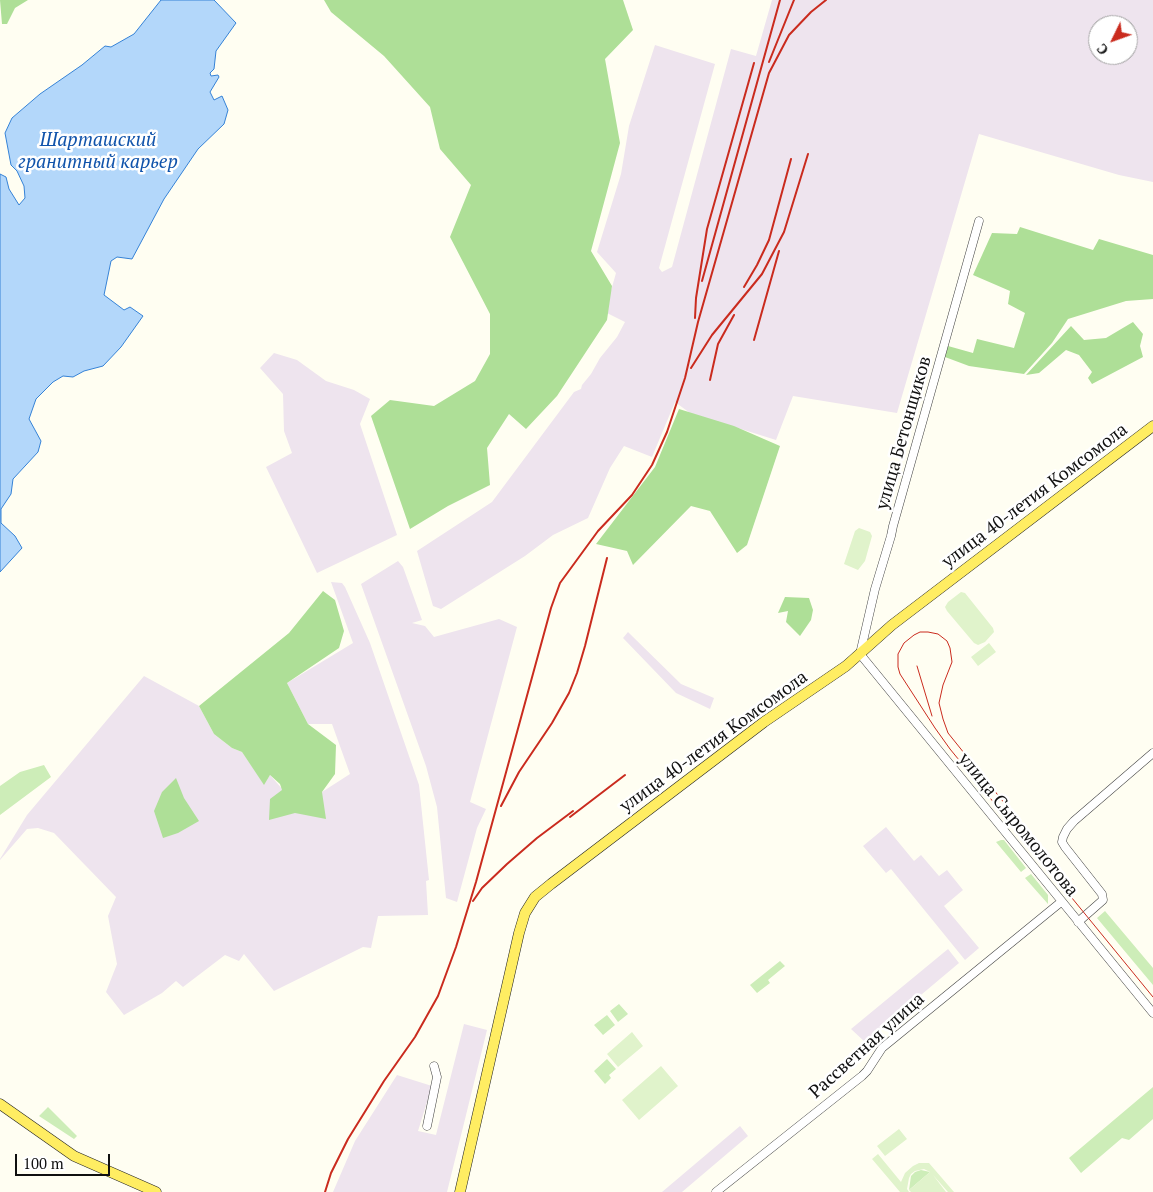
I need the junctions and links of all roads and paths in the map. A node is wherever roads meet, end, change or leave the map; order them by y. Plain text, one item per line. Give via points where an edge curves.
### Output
1 (979, 221) dead end
2 (1153, 426) edge
3 (860, 654) junction
4 (1153, 753) edge
5 (1061, 902) junction
6 (1078, 922) junction
7 (1153, 1014) edge
8 (434, 1066) dead end
9 (0, 1104) edge
10 (427, 1126) dead end
11 (156, 1192) edge
12 (460, 1192) edge
13 (716, 1192) edge

1 - 3 street, улица Бетонщиков via 875,589
2 - 3 main road, улица 40-летия Комсомола
3 - 5 street, улица Сыромолотова
3 - 12 main road, улица 40-летия Комсомола via 764,722 535,897 525,912 519,933
4 - 6 street via 1066,829 1062,842 1104,900
5 - 6 street, улица Сыромолотова
5 - 13 street, Рассветная улица via 882,1048 862,1076
6 - 7 street, улица Сыромолотова
8 - 10 street via 438,1077
9 - 11 main road via 74,1156

